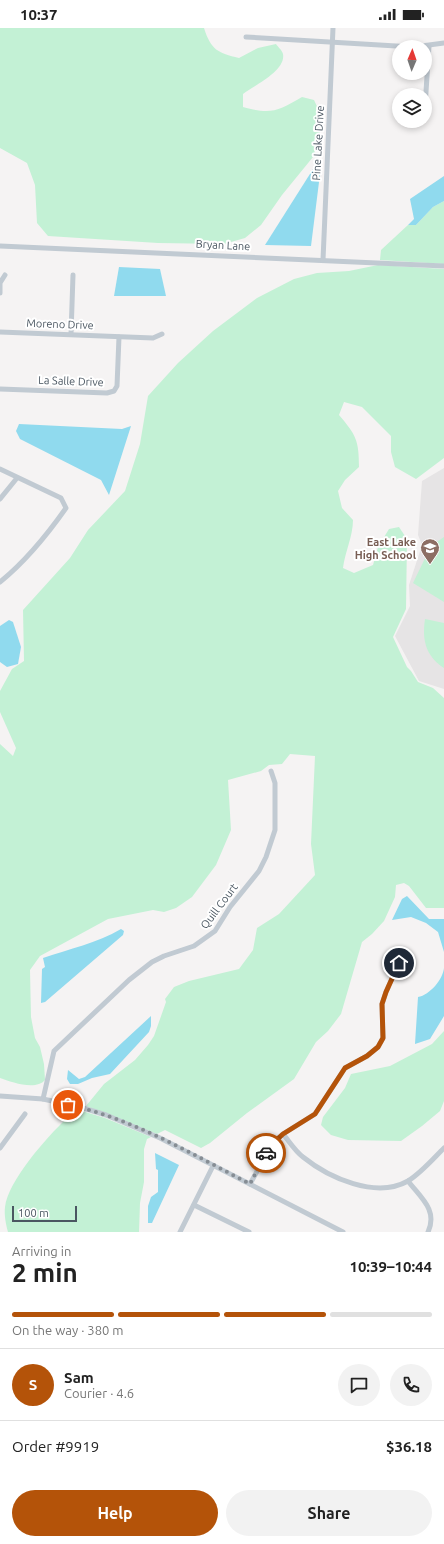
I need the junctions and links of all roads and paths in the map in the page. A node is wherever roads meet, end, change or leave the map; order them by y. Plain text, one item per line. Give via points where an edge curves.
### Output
1 (333, 28) edge
2 (246, 37) dead end
3 (333, 42) junction
4 (444, 43) edge
5 (432, 45) edge
6 (392, 46) edge
7 (0, 246) edge
8 (323, 260) junction
9 (444, 266) edge
10 (5, 275) dead end
11 (73, 275) dead end
12 (0, 293) edge
13 (0, 332) edge
14 (70, 334) junction
15 (162, 334) dead end
16 (119, 337) junction
17 (0, 389) edge
18 (0, 469) edge
19 (17, 478) junction
20 (0, 500) edge
21 (0, 582) edge
22 (271, 771) dead end
23 (407, 956) dead end
24 (0, 1096) edge
25 (43, 1100) junction
26 (25, 1114) dead end
27 (283, 1134) junction
28 (0, 1148) edge
29 (444, 1148) edge
30 (213, 1166) junction
31 (408, 1181) junction
32 (250, 1184) junction
33 (194, 1205) junction
34 (180, 1232) edge
35 (249, 1232) edge
36 (343, 1232) edge
37 (428, 1232) edge

1 - 3 street, Pine Lake Drive
2 - 3 street
3 - 6 street
3 - 8 street, Pine Lake Drive
4 - 5 street
7 - 8 street, Bryan Lane
8 - 9 street, Bryan Lane
10 - 12 street via 0,283
11 - 14 street
13 - 14 street, Moreno Drive
14 - 16 street, Moreno Drive
15 - 16 street via 154,338
16 - 17 street, La Salle Drive via 117,386 110,392
18 - 19 street
19 - 20 street
19 - 21 street via 61,498 66,508 44,539
22 - 25 street, Quill Court via 275,783 276,830 259,871 230,907 215,931 194,946 152,962 129,980 54,1051
23 - 27 street via 399,963 382,1004 383,1038 378,1047 345,1068 315,1114
24 - 25 street
25 - 30 street via 106,1115 160,1138
26 - 28 street
27 - 31 street via 306,1159 351,1183 384,1188
27 - 32 street via 272,1144
29 - 31 street
30 - 32 street
30 - 33 street
31 - 37 street via 430,1210 433,1220
32 - 36 street
33 - 34 street
33 - 35 street

